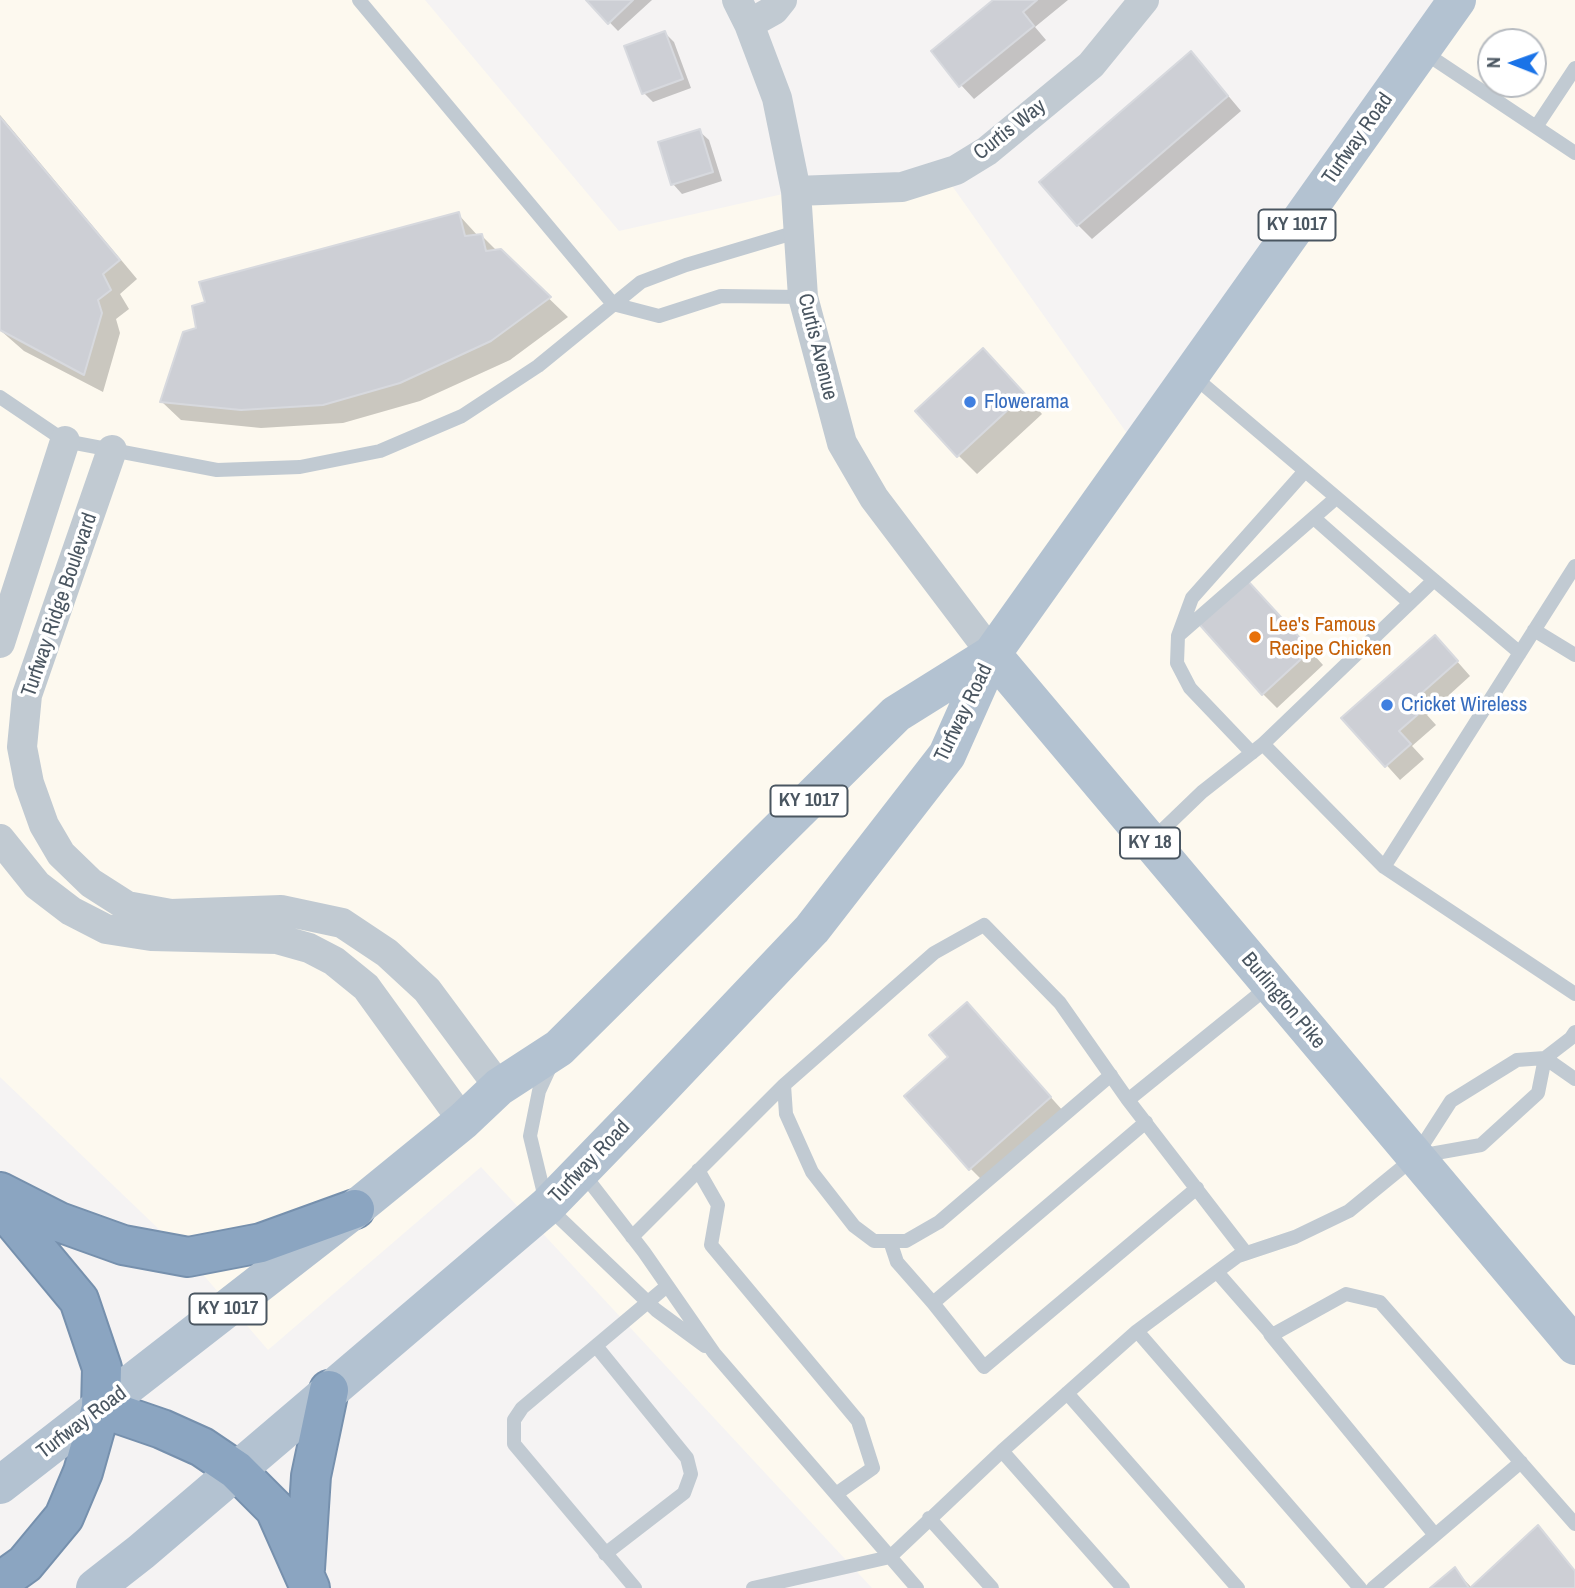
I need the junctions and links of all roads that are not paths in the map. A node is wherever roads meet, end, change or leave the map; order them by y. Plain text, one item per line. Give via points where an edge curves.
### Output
1 (359, 0) edge
2 (782, 0) edge
3 (1144, 0) edge
4 (1457, 0) edge
5 (743, 12) edge
6 (1421, 50) junction
7 (1575, 68) edge
8 (1536, 127) junction
9 (1575, 153) edge
10 (796, 191) junction
11 (800, 231) junction
12 (803, 297) junction
13 (613, 304) junction
14 (1191, 374) junction
15 (0, 397) edge
16 (65, 441) junction
17 (112, 450) junction
18 (1305, 471) junction
19 (1336, 498) junction
20 (1314, 518) junction
21 (1575, 566) edge
22 (1434, 580) junction
23 (1410, 603) junction
24 (1534, 630) junction
25 (1178, 636) junction
26 (0, 643) edge
27 (1520, 653) junction
28 (992, 654) junction
29 (1575, 655) edge
30 (1258, 749) junction
31 (0, 839) edge
32 (1149, 843) junction
33 (1384, 867) junction
34 (1270, 985) junction
35 (1575, 994) edge
36 (1575, 1032) edge
37 (559, 1048) junction
38 (1545, 1058) junction
39 (1111, 1075) junction
40 (1575, 1079) edge
41 (784, 1085) junction
42 (499, 1087) junction
43 (1128, 1100) junction
44 (463, 1121) junction
45 (1146, 1122) junction
46 (1415, 1157) junction
47 (698, 1170) junction
48 (581, 1171) junction
49 (1196, 1188) junction
50 (0, 1192) edge
51 (0, 1205) edge
52 (547, 1206) junction
53 (355, 1209) junction
54 (632, 1237) junction
55 (890, 1241) junction
56 (1246, 1253) junction
57 (1217, 1272) junction
58 (667, 1286) junction
59 (647, 1302) junction
60 (933, 1303) junction
61 (1137, 1331) junction
62 (1270, 1334) junction
63 (596, 1346) junction
64 (1575, 1346) edge
65 (714, 1353) junction
66 (329, 1390) junction
67 (1067, 1393) junction
68 (101, 1408) junction
69 (1002, 1451) junction
70 (1521, 1462) junction
71 (236, 1469) junction
72 (0, 1485) edge
73 (836, 1494) junction
74 (929, 1518) junction
75 (1575, 1524) edge
76 (1435, 1535) junction
77 (605, 1554) junction
78 (890, 1557) junction
79 (307, 1581) edge
80 (0, 1582) edge
81 (94, 1588) edge
82 (635, 1588) edge
83 (753, 1588) edge
84 (917, 1588) edge
85 (992, 1588) edge
86 (1123, 1588) edge
87 (1238, 1588) edge
88 (1360, 1588) edge
89 (1373, 1588) edge

1 - 13 lane
2 - 5 street via 774,10
3 - 10 street, Curtis Way via 1091,65 987,151 956,170 902,187
4 - 6 main road, Turfway Road / KY 1017
5 - 10 street, Curtis Avenue via 777,98
6 - 8 lane
6 - 14 main road, Turfway Road / KY 1017
7 - 8 lane
8 - 9 lane
10 - 11 street, Curtis Avenue
11 - 12 street, Curtis Avenue
11 - 13 lane via 641,282
12 - 13 lane via 721,296 659,316
12 - 28 street, Curtis Avenue via 842,443 874,498
13 - 17 lane via 538,366 462,416 380,451 300,467 217,470
14 - 18 lane
14 - 28 main road, Turfway Road / KY 1017
15 - 16 lane
16 - 17 lane
16 - 26 street
17 - 42 street, Turfway Ridge Boulevard via 27,695 22,747 29,783 44,825 61,854 91,883 127,906 171,914 281,910 342,923 387,953 427,990
18 - 19 lane
18 - 25 lane via 1192,598
19 - 20 lane
19 - 22 lane
20 - 23 lane
20 - 25 lane
21 - 24 lane
22 - 23 lane
22 - 27 lane
23 - 30 lane
24 - 27 lane
24 - 29 lane
25 - 30 lane via 1177,663 1190,688
27 - 33 lane
28 - 32 main road, Burlington Pike / KY 18
28 - 37 main road, Turfway Road / KY 1017 via 897,714
28 - 48 main road, Turfway Road / KY 1017 via 947,755 812,929
30 - 32 lane via 1202,792
30 - 33 lane
31 - 44 street via 37,885 71,911 106,929 151,936 277,939 334,961 366,987
32 - 34 main road, Burlington Pike / KY 18
33 - 35 lane
34 - 43 lane
34 - 46 main road, Burlington Pike / KY 18
36 - 38 lane
37 - 42 main road, Turfway Road / KY 1017
37 - 52 lane via 539,1091 530,1136
38 - 40 lane
38 - 46 lane via 1517,1060 1451,1101
38 - 46 lane via 1538,1093 1480,1145
39 - 41 lane via 1060,1003 984,925 934,953
39 - 43 lane
39 - 55 lane via 939,1222 906,1241
41 - 47 lane
41 - 55 lane via 786,1114 812,1172 854,1226 874,1241
42 - 44 main road, Turfway Road / KY 1017
43 - 45 lane
44 - 53 main road, Turfway Road / KY 1017
45 - 49 lane
45 - 60 lane
46 - 56 lane via 1349,1211 1295,1237
46 - 64 main road, Burlington Pike / KY 18
47 - 54 lane
47 - 73 lane via 718,1205 711,1245 858,1421 873,1468
48 - 52 main road, Turfway Road / KY 1017
48 - 54 lane
49 - 56 lane
49 - 60 lane via 984,1367
50 - 53 highway via 60,1222 123,1245 188,1257 261,1243
51 - 68 highway via 79,1300 102,1368
52 - 59 lane
52 - 66 main road, Turfway Road / KY 1017
53 - 68 main road, Turfway Road / KY 1017
54 - 58 lane
55 - 60 lane via 897,1262
56 - 57 lane
57 - 61 lane
57 - 62 lane
58 - 59 lane
58 - 65 lane
59 - 63 lane
59 - 65 lane
61 - 67 lane
61 - 88 lane
62 - 70 lane via 1346,1294 1380,1302
62 - 76 lane
63 - 77 lane via 522,1408 514,1420 514,1444
63 - 77 lane via 687,1458 691,1474 684,1493
65 - 73 lane
66 - 71 main road, Turfway Road / KY 1017
66 - 79 highway via 310,1476
67 - 69 lane
67 - 87 lane
68 - 71 highway via 202,1447
68 - 72 main road, Turfway Road / KY 1017
68 - 80 highway via 83,1472 64,1517 25,1563
69 - 74 lane
69 - 86 lane
70 - 75 lane
70 - 76 lane
71 - 79 highway via 275,1509
71 - 81 main road, Turfway Road / KY 1017
73 - 78 lane
74 - 78 lane
74 - 85 lane
76 - 89 lane
77 - 82 lane
78 - 83 lane
78 - 84 lane

